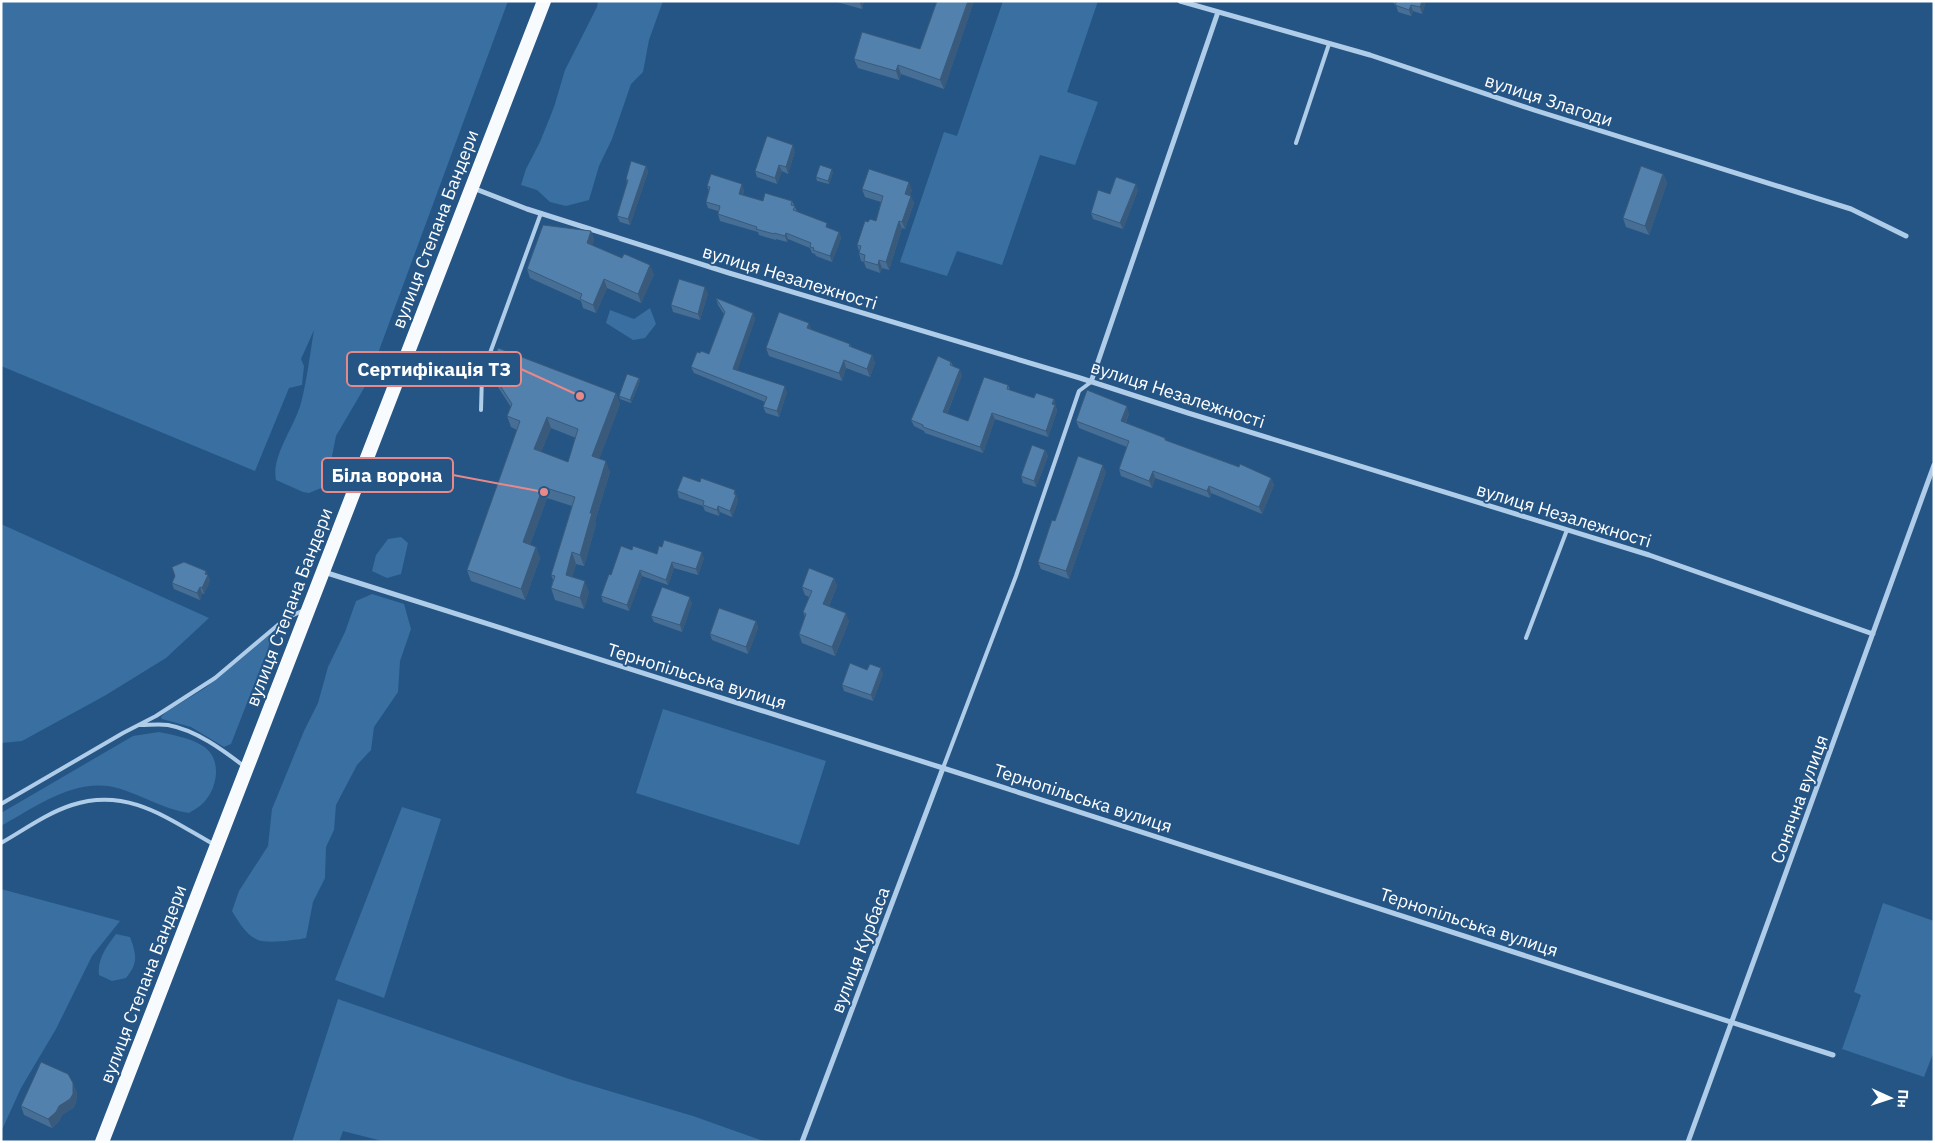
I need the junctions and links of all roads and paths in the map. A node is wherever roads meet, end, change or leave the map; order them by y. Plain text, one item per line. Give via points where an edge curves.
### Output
1 (544, 1) edge
2 (1180, 1) edge
3 (1218, 12) junction
4 (1329, 44) junction
5 (1296, 142) dead end
6 (472, 187) junction
7 (541, 213) junction
8 (1906, 236) dead end
9 (1091, 382) junction
10 (481, 410) dead end
11 (1934, 465) edge
12 (1568, 530) junction
13 (323, 572) junction
14 (310, 604) junction
15 (1874, 634) junction
16 (1526, 638) dead end
17 (138, 725) junction
18 (943, 768) junction
19 (247, 769) junction
20 (1, 804) edge
21 (1, 843) edge
22 (217, 846) junction
23 (1731, 1021) junction
24 (1833, 1055) dead end
25 (102, 1142) edge
26 (802, 1142) edge
27 (1688, 1142) edge

1 - 6 highway, вулиця Степана Бандери
2 - 3 street, вулиця Злагоди
3 - 4 street, вулиця Злагоди
3 - 9 street
4 - 5 lane
4 - 8 street, вулиця Злагоди via 1851,209
6 - 7 street, вулиця Незалежності
6 - 13 highway, вулиця Степана Бандери
7 - 9 street, вулиця Незалежності
7 - 10 lane via 482,375
9 - 12 street, вулиця Незалежності
9 - 18 lane via 1078,391 1016,576
11 - 15 street, Сонячна вулиця
12 - 15 street, вулиця Незалежності
12 - 16 lane
13 - 14 highway, вулиця Степана Бандери
13 - 18 street, Тернопільська вулиця
14 - 17 lane via 302,612 285,619 215,678
14 - 19 highway, вулиця Степана Бандери
15 - 23 street, Сонячна вулиця
17 - 19 lane via 184,730 228,754
17 - 20 lane
18 - 23 street, Тернопільська вулиця
18 - 26 street, вулиця Курбаса
19 - 22 highway, вулиця Степана Бандери
21 - 22 lane via 70,805 118,799 138,804
22 - 25 highway, вулиця Степана Бандери
23 - 24 street, Тернопільська вулиця
23 - 27 street, Сонячна вулиця

